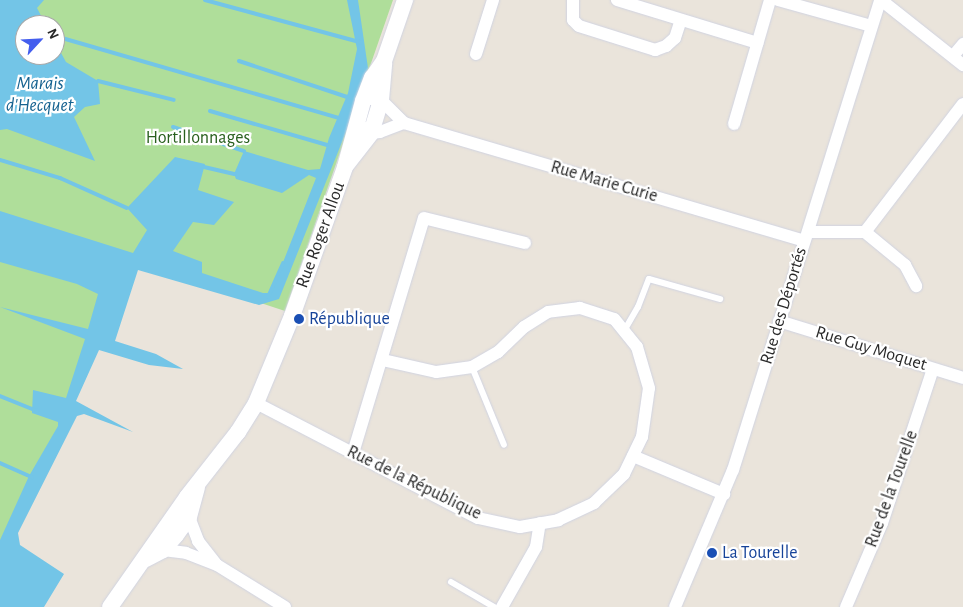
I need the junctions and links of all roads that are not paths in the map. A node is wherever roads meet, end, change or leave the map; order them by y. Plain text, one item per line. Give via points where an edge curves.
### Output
1 (405, 0) edge
2 (493, 0) edge
3 (573, 0) edge
4 (617, 0) edge
5 (770, 0) edge
6 (778, 0) edge
7 (881, 0) edge
8 (681, 20) junction
9 (871, 26) junction
10 (758, 43) junction
11 (963, 44) edge
12 (476, 54) dead end
13 (952, 56) junction
14 (384, 61) junction
15 (963, 65) edge
16 (381, 100) junction
17 (363, 101) junction
18 (963, 104) edge
19 (359, 118) junction
20 (404, 124) junction
21 (734, 124) dead end
22 (371, 133) junction
23 (345, 167) junction
24 (864, 232) junction
25 (806, 236) junction
26 (525, 243) dead end
27 (916, 286) dead end
28 (720, 299) dead end
29 (779, 321) junction
30 (624, 331) junction
31 (383, 360) junction
32 (472, 367) junction
33 (933, 369) junction
34 (963, 378) edge
35 (256, 403) junction
36 (504, 445) dead end
37 (353, 453) junction
38 (633, 456) junction
39 (197, 487) junction
40 (724, 494) junction
41 (189, 517) junction
42 (540, 523) junction
43 (161, 543) junction
44 (217, 565) junction
45 (451, 582) dead end
46 (110, 607) edge
47 (285, 607) edge
48 (494, 607) edge
49 (502, 607) edge
50 (676, 607) edge
51 (846, 607) edge

1 - 14 street, Rue Roger Allou
2 - 12 street
3 - 8 street via 570,10 579,26 655,50 675,38
4 - 8 street
5 - 10 street
6 - 9 street
7 - 9 street, Rue des Déportés
7 - 13 street
8 - 10 street
9 - 25 street, Rue des Déportés
10 - 21 street
11 - 13 street
13 - 15 street
14 - 16 street, Rue Roger Allou
14 - 17 street, Rue Roger Allou via 372,78
16 - 17 street
16 - 20 street
16 - 22 street, Rue Roger Allou
17 - 19 street, Rue Roger Allou
18 - 24 street
19 - 22 street
19 - 23 street, Rue Roger Allou
20 - 22 street
20 - 25 street, Rue Marie Curie
22 - 23 street, Rue Roger Allou
23 - 35 street, Rue Roger Allou via 292,316
24 - 25 street, Rue Marie Curie
24 - 27 street via 905,266
25 - 29 street, Rue des Déportés
26 - 31 street via 424,218
28 - 30 lane via 649,279
29 - 33 street, Rue Guy Moquet
29 - 40 street, Rue des Déportés
30 - 32 street, Rue de la République via 614,319 580,308 548,312 498,352
30 - 38 street, Rue de la République via 637,347 649,388 642,437
31 - 32 street, Rue de la République via 436,372
31 - 37 street
32 - 36 lane
33 - 34 street, Rue Guy Moquet
33 - 51 street, Rue de la Tourelle via 882,523
35 - 37 street, Rue de la République
35 - 39 street, Rue Roger Allou
37 - 42 street, Rue de la République via 478,518 520,527
38 - 40 street
38 - 42 street, Rue de la République via 624,474 594,502 558,520
39 - 41 street
39 - 43 street, Rue Roger Allou
40 - 50 street, Rue des Déportés
41 - 43 street
41 - 44 street via 198,541
42 - 49 street via 536,546
43 - 44 street
43 - 46 street via 143,561
44 - 47 street
45 - 48 lane

